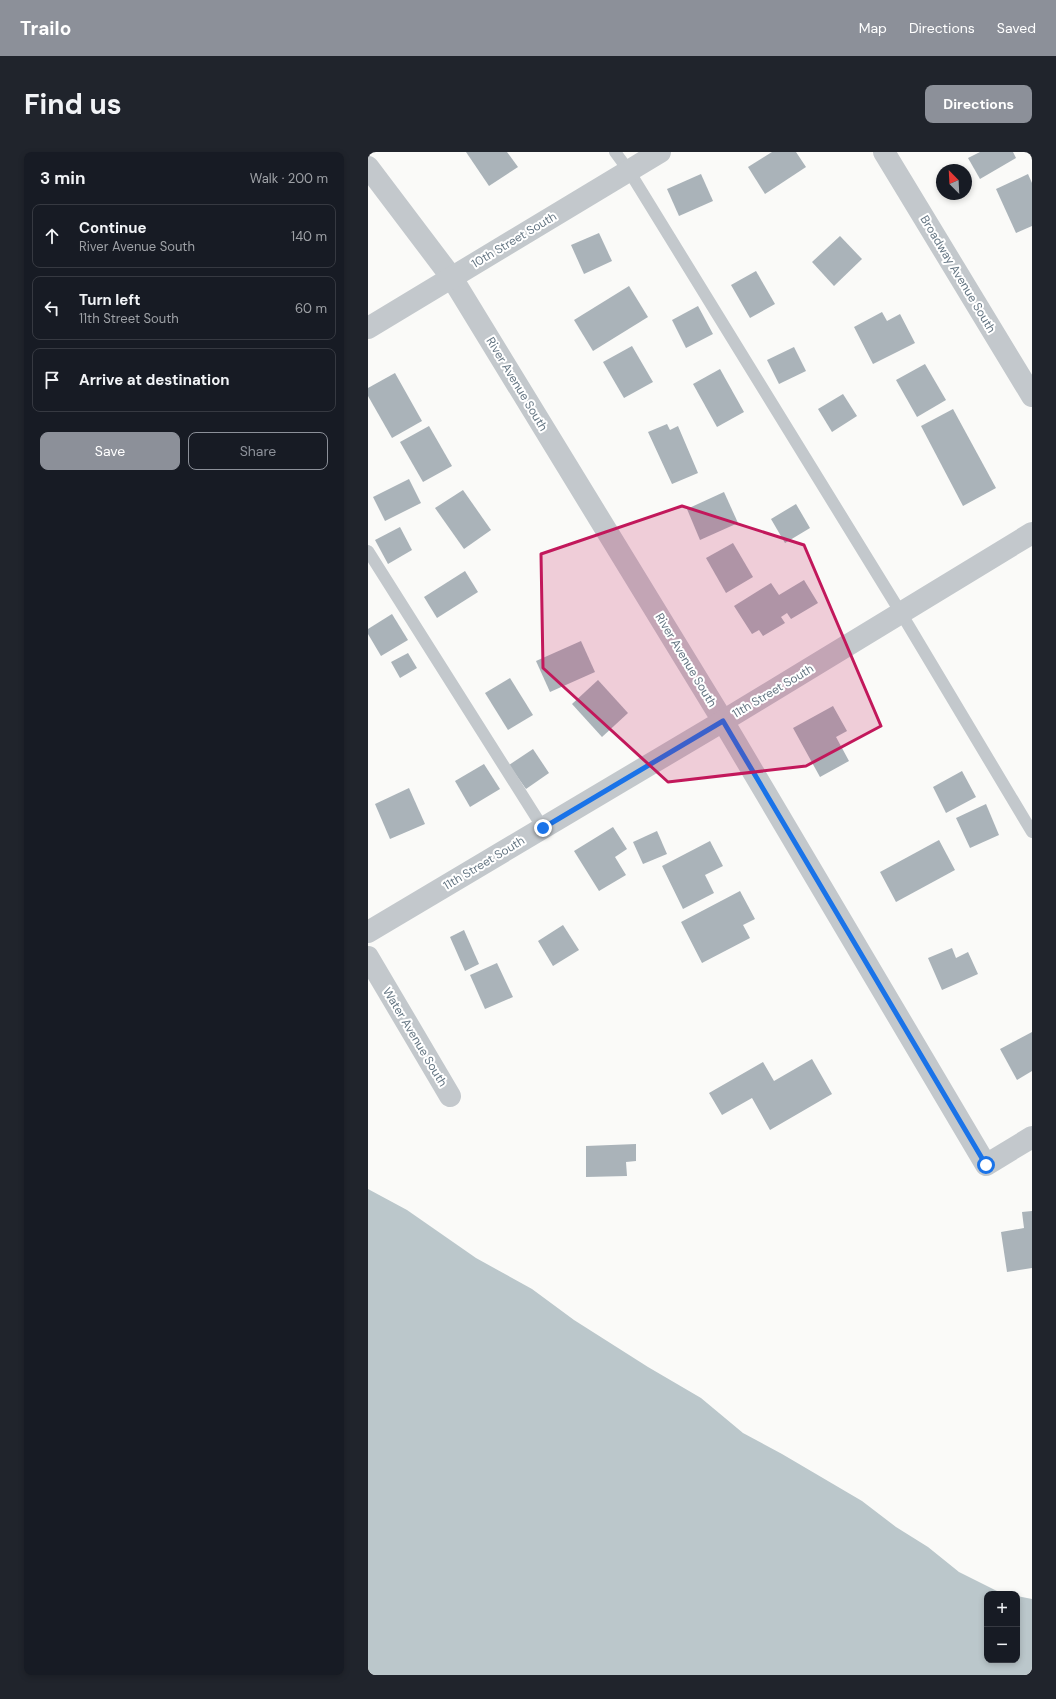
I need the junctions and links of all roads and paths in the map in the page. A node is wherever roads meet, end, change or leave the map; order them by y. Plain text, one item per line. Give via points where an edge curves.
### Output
1 (614, 152) edge
2 (660, 152) edge
3 (884, 152) edge
4 (368, 167) edge
5 (629, 171) junction
6 (452, 278) junction
7 (368, 328) edge
8 (1032, 396) edge
9 (1032, 533) edge
10 (368, 551) edge
11 (901, 613) junction
12 (723, 721) junction
13 (543, 828) junction
14 (1032, 832) edge
15 (368, 932) edge
16 (368, 957) edge
17 (450, 1096) dead end
18 (1032, 1137) edge

1 - 5 lane
2 - 5 street, 10th Street South
3 - 8 street, Broadway Avenue South
4 - 6 street, River Avenue South
5 - 6 street, 10th Street South
5 - 11 lane
6 - 7 street, 10th Street South
6 - 12 street, River Avenue South
9 - 11 street, 11th Street South
10 - 13 lane
11 - 12 street, 11th Street South
11 - 14 lane
12 - 13 street, 11th Street South
12 - 18 street, River Avenue South via 986,1165
13 - 15 street, 11th Street South
16 - 17 street, Water Avenue South

